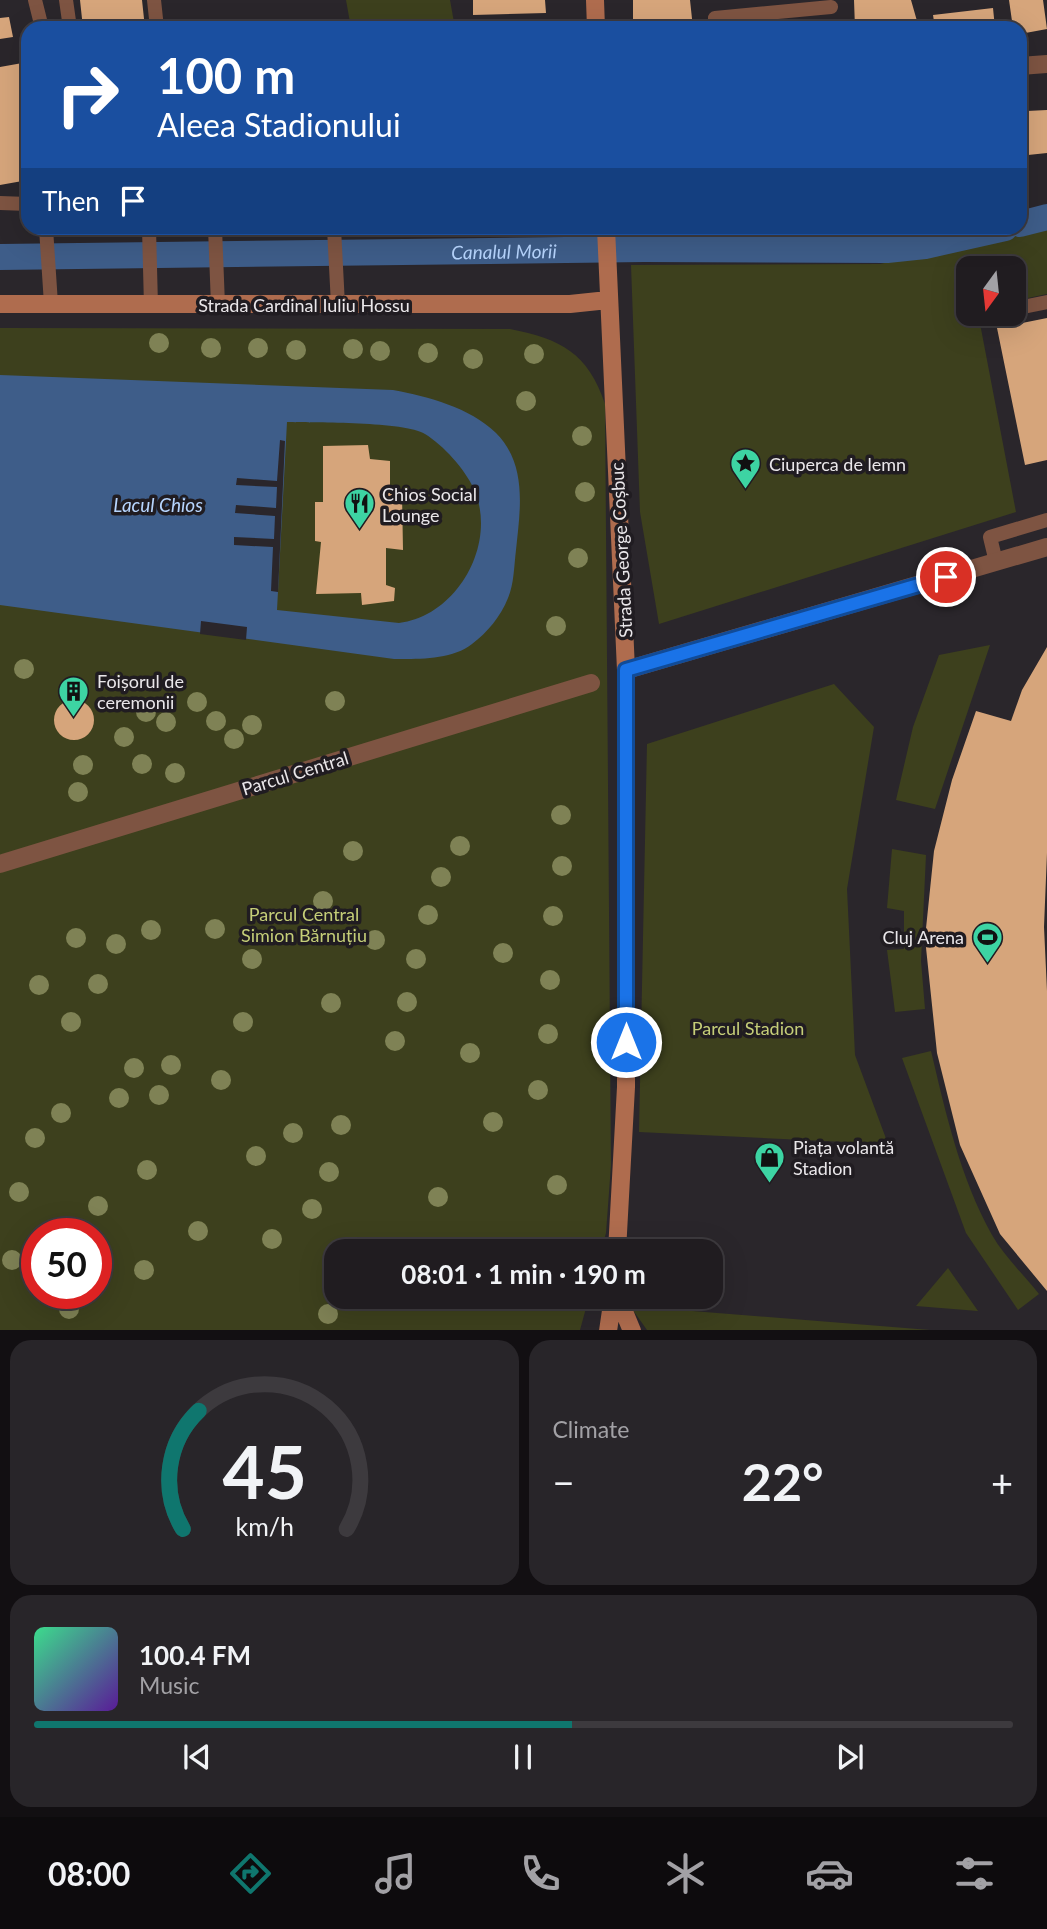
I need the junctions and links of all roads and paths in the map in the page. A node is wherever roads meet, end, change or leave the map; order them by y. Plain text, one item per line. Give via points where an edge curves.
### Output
1 (35, 0) edge
2 (66, 0) edge
3 (154, 0) edge
4 (594, 0) edge
5 (831, 7) dead end
6 (40, 21) edge
7 (69, 21) edge
8 (156, 21) edge
9 (596, 21) edge
10 (715, 21) edge
11 (1047, 64) edge
12 (1027, 65) edge
13 (0, 203) edge
14 (21, 204) edge
15 (47, 235) edge
16 (149, 235) edge
17 (215, 235) edge
18 (334, 235) edge
19 (606, 235) edge
20 (608, 300) junction
21 (1047, 302) edge
22 (0, 304) edge
23 (51, 304) junction
24 (338, 305) junction
25 (151, 306) junction
26 (218, 306) junction
27 (1026, 306) edge
28 (1047, 520) edge
29 (1047, 547) edge
30 (996, 562) junction
31 (626, 670) junction
32 (591, 683) dead end
33 (0, 864) edge
34 (618, 1239) edge
35 (613, 1309) edge
36 (622, 1309) edge
37 (608, 1330) edge
38 (632, 1330) edge

1 - 6 lane
2 - 7 lane
3 - 8 lane
4 - 9 main road
5 - 10 lane
11 - 12 street
13 - 14 lane
15 - 23 lane
16 - 25 lane
17 - 26 lane
18 - 24 lane
19 - 20 main road, Strada George Coșbuc
20 - 24 main road, Strada Cardinal Iuliu Hossu
20 - 31 main road, Strada George Coșbuc
21 - 27 lane
22 - 23 main road, Strada Cardinal Iuliu Hossu
23 - 25 main road, Strada Cardinal Iuliu Hossu
24 - 26 main road, Strada Cardinal Iuliu Hossu
25 - 26 main road, Strada Cardinal Iuliu Hossu
28 - 30 lane via 990,537
29 - 30 street
30 - 31 street
31 - 34 main road, Strada George Coșbuc via 626,1064
32 - 33 street, Parcul Central
35 - 37 main road
36 - 38 main road

